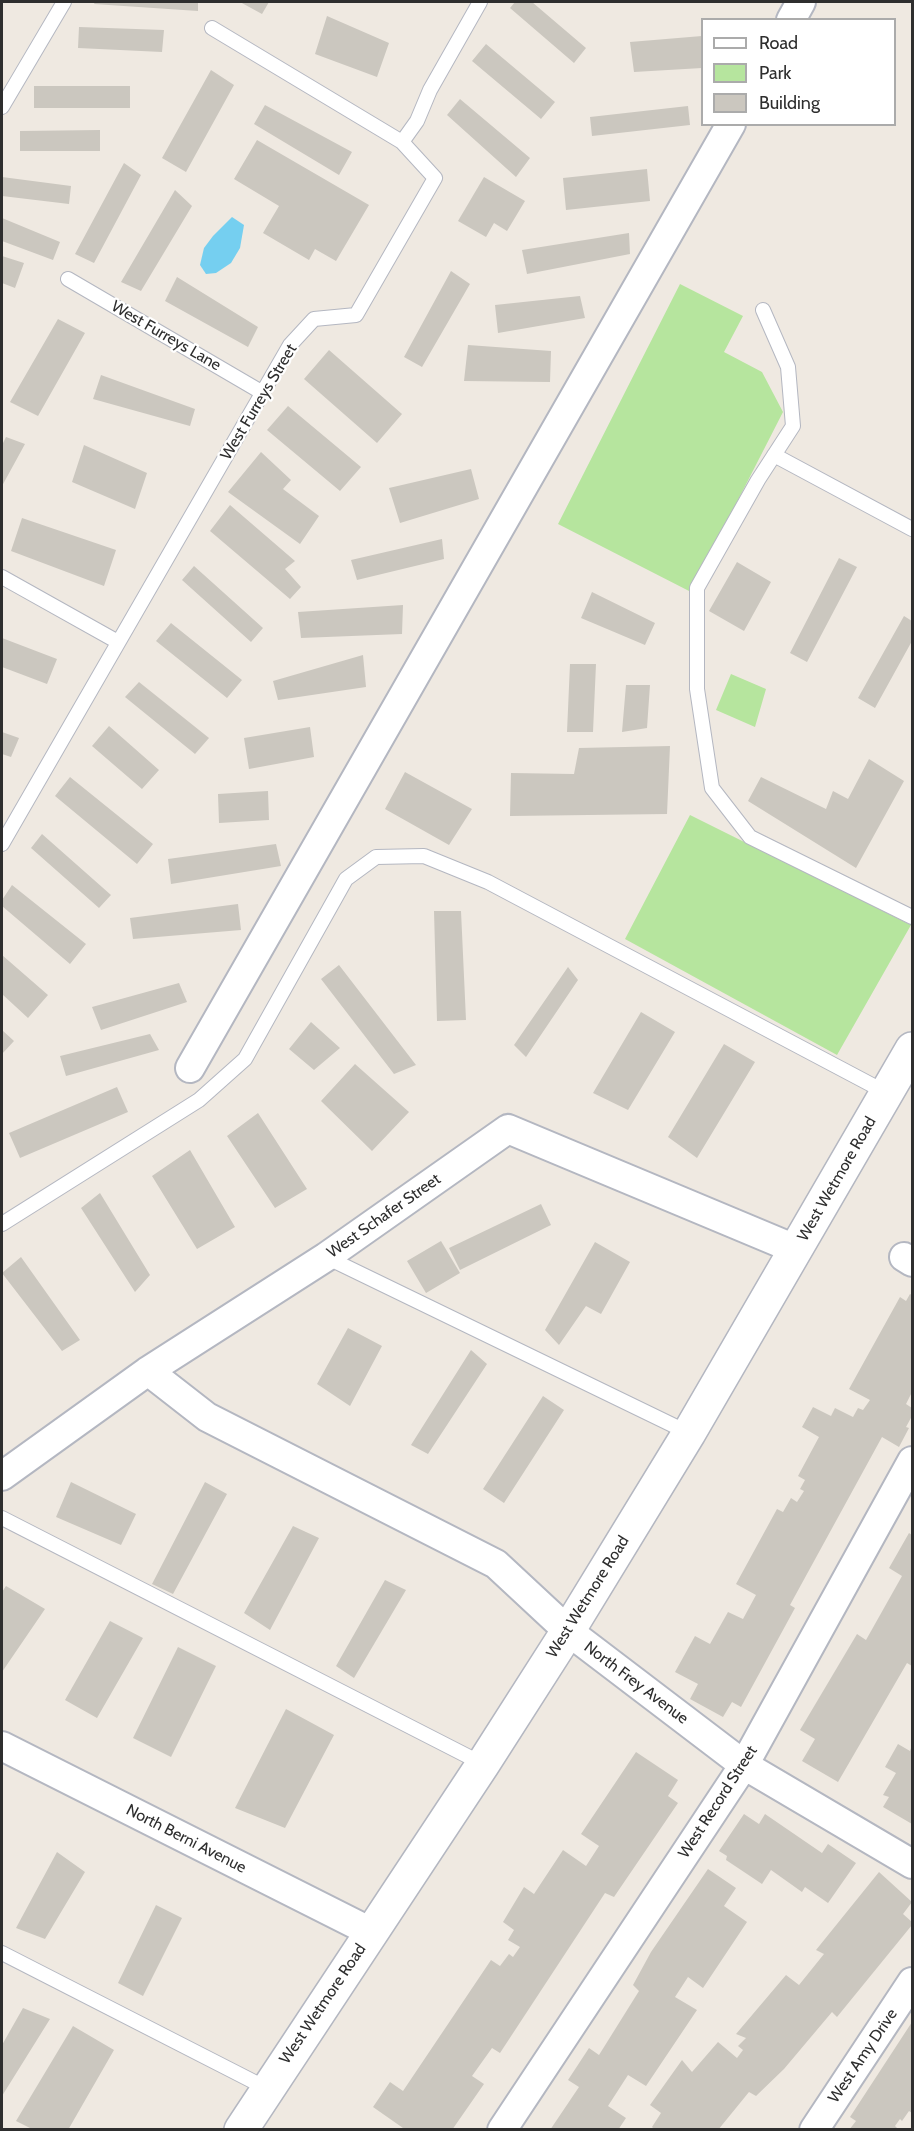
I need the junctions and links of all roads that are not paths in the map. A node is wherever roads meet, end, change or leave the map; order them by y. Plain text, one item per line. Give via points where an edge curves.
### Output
1 (64, 2) edge
2 (480, 2) edge
3 (801, 2) edge
4 (792, 18) edge
5 (212, 28) dead end
6 (2, 107) edge
7 (730, 126) edge
8 (402, 142) junction
9 (68, 279) dead end
10 (763, 310) dead end
11 (263, 393) junction
12 (774, 455) junction
13 (912, 529) edge
14 (2, 577) edge
15 (118, 642) junction
16 (2, 844) edge
17 (912, 917) edge
18 (912, 1049) edge
19 (190, 1068) dead end
20 (887, 1093) junction
21 (2, 1224) edge
22 (795, 1249) junction
23 (326, 1257) junction
24 (148, 1371) junction
25 (689, 1433) junction
26 (912, 1461) edge
27 (2, 1476) edge
28 (2, 1518) edge
29 (568, 1631) junction
30 (2, 1746) edge
31 (483, 1764) junction
32 (744, 1765) junction
33 (912, 1864) edge
34 (371, 1932) junction
35 (2, 1953) edge
36 (912, 1982) edge
37 (266, 2088) junction
38 (241, 2130) edge
39 (502, 2130) edge
40 (814, 2130) edge

1 - 6 lane
2 - 8 lane
3 - 4 street
5 - 8 lane
7 - 19 street
8 - 11 lane, West Furreys Street via 435,178 356,315 314,319 291,345
9 - 11 lane, West Furreys Lane
10 - 12 lane via 788,367 793,426
11 - 15 lane, West Furreys Street
12 - 13 lane
12 - 17 lane via 698,588 697,689 712,788 750,837
14 - 15 lane
15 - 16 lane, West Furreys Street
18 - 20 street, West Wetmore Road
20 - 21 lane via 488,882 424,856 376,857 346,879 245,1059 199,1101
20 - 22 street, West Wetmore Road
22 - 23 street, West Schafer Street via 508,1129
22 - 25 street, West Wetmore Road
23 - 24 street, West Schafer Street
23 - 25 lane
24 - 27 street, West Schafer Street
24 - 29 street, North Frey Avenue via 207,1417 496,1564
25 - 29 street, West Wetmore Road
26 - 32 street, West Record Street
28 - 31 lane
29 - 31 street, West Wetmore Road
29 - 32 street, North Frey Avenue
30 - 34 street, North Berni Avenue
31 - 34 street, West Wetmore Road
32 - 33 street, North Frey Avenue
32 - 39 street, West Record Street
34 - 37 street, West Wetmore Road
35 - 37 lane
36 - 40 street, West Amy Drive
37 - 38 street, West Wetmore Road

